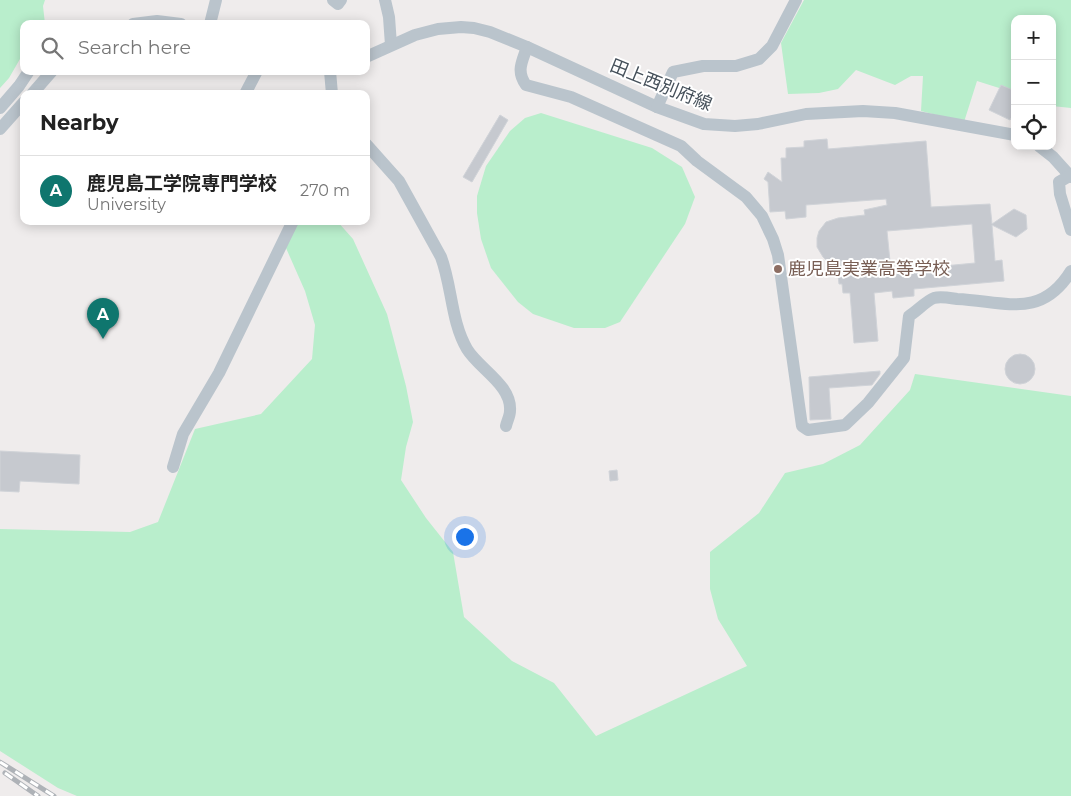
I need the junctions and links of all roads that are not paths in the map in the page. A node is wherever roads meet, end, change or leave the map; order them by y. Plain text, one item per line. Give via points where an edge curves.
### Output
1 (216, 0) edge
2 (333, 0) edge
3 (341, 0) edge
4 (385, 0) edge
5 (796, 0) edge
6 (211, 20) edge
7 (391, 45) junction
8 (527, 47) junction
9 (370, 55) edge
10 (26, 75) edge
11 (49, 75) edge
12 (256, 75) edge
13 (330, 75) edge
14 (35, 90) edge
15 (247, 90) edge
16 (332, 90) edge
17 (20, 106) edge
18 (657, 107) junction
19 (0, 108) edge
20 (0, 129) edge
21 (1011, 134) edge
22 (370, 148) edge
23 (1044, 150) edge
24 (1071, 176) edge
25 (291, 225) edge
26 (1071, 230) edge
27 (1071, 271) edge
28 (506, 426) dead end
29 (174, 467) dead end

1 - 6 street
2 - 3 street via 338,4
4 - 7 street
5 - 18 street via 772,46 759,59 736,66 703,66 673,72
7 - 8 street, 田上西別府線 via 438,29 461,27 490,32
7 - 9 street, 田上西別府線
8 - 18 street, 田上西別府線
8 - 27 street via 520,67 520,77 526,85 571,97 681,146 746,198 762,216 778,255 802,426 808,430 845,425 868,403 904,358 909,316 933,298 1025,305 1041,301 1064,282
10 - 19 street
11 - 14 street
12 - 15 street
13 - 16 street
17 - 20 street
18 - 21 street, 田上西別府線 via 718,126 758,124 806,114 863,111 895,113
22 - 28 street via 399,181 442,257 467,350 506,392 510,412
23 - 24 street
24 - 26 street via 1059,182
25 - 29 street via 219,374 183,434

